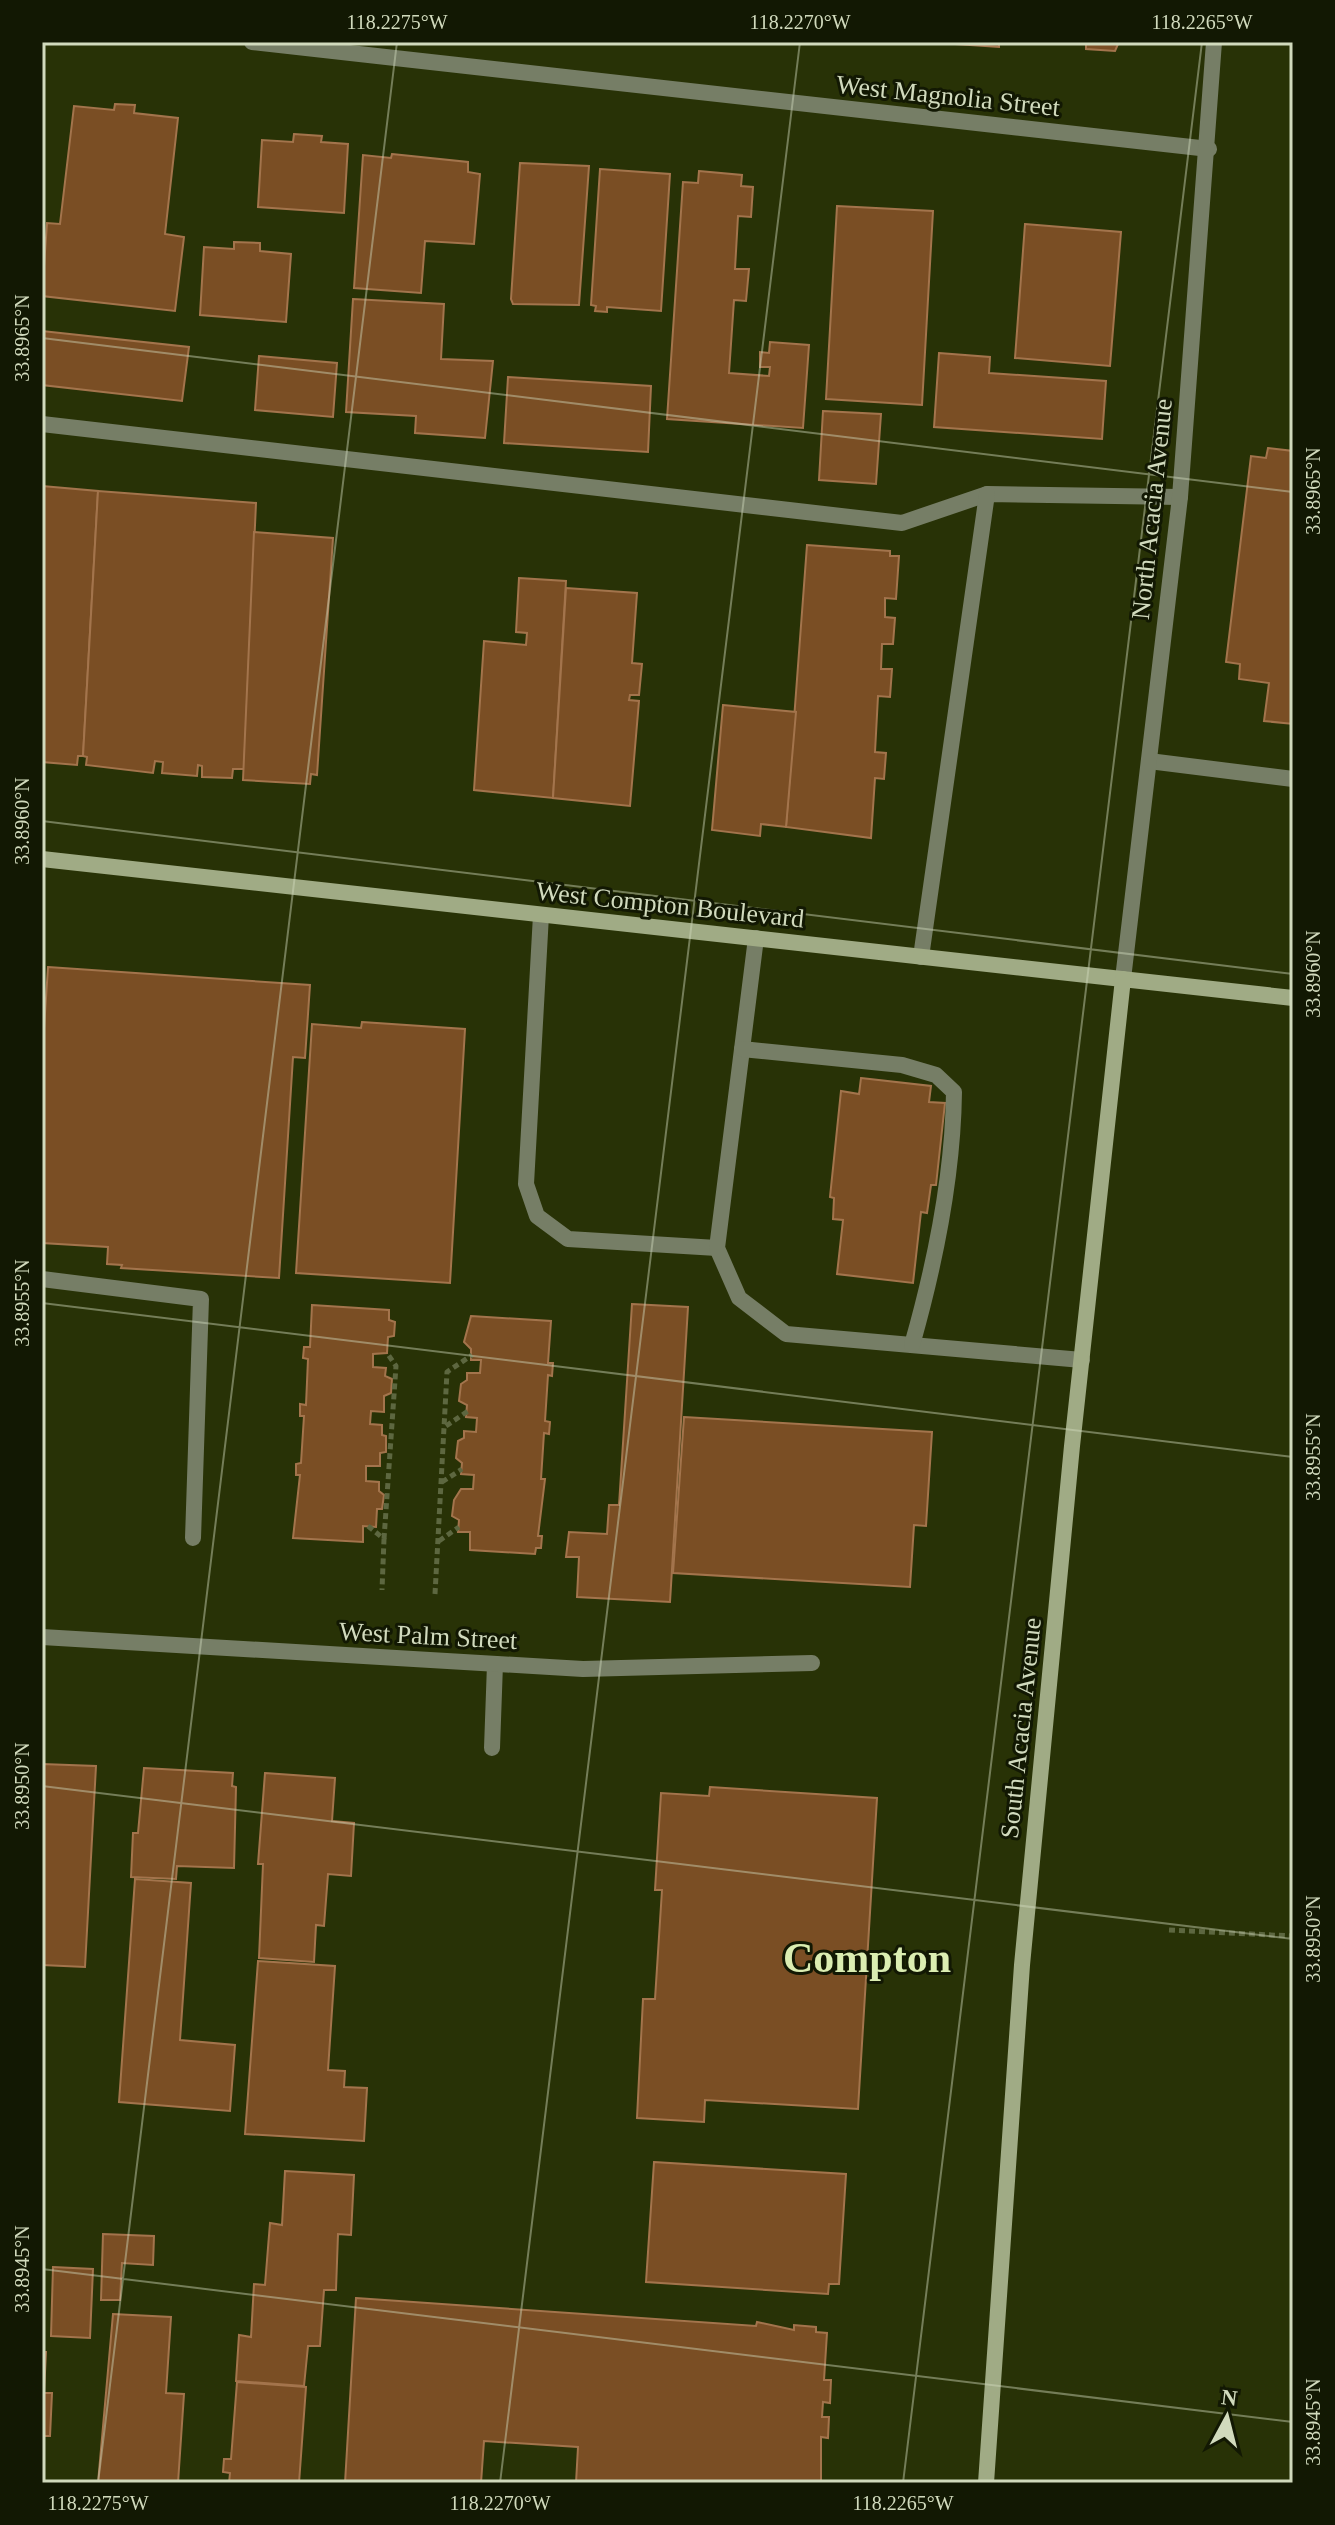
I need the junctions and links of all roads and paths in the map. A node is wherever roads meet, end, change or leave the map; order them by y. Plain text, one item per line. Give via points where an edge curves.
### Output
1 (252, 42) edge
2 (1214, 42) edge
3 (1209, 149) junction
4 (42, 424) edge
5 (987, 494) junction
6 (1180, 497) junction
7 (1149, 761) junction
8 (1293, 779) edge
9 (42, 859) edge
10 (541, 915) junction
11 (756, 938) junction
12 (921, 957) junction
13 (1123, 979) junction
14 (1293, 998) edge
15 (742, 1049) junction
16 (717, 1248) junction
17 (42, 1279) edge
18 (912, 1345) junction
19 (387, 1353) dead end
20 (472, 1355) dead end
21 (1082, 1360) junction
22 (468, 1411) dead end
23 (445, 1426) junction
24 (462, 1469) dead end
25 (441, 1483) junction
26 (368, 1526) dead end
27 (459, 1527) dead end
28 (193, 1538) dead end
29 (384, 1539) junction
30 (438, 1542) junction
31 (382, 1590) dead end
32 (435, 1594) dead end
33 (42, 1637) edge
34 (812, 1663) dead end
35 (495, 1664) junction
36 (492, 1748) dead end
37 (1169, 1930) dead end
38 (1293, 1936) edge
39 (986, 2483) edge

1 - 3 street, West Magnolia Street
2 - 3 street, North Acacia Avenue
3 - 6 street, North Acacia Avenue
4 - 5 street via 902,523
5 - 6 street
5 - 12 street
6 - 7 street, North Acacia Avenue
7 - 8 street
7 - 13 street, North Acacia Avenue
9 - 10 street, West Compton Boulevard
10 - 11 street, West Compton Boulevard
10 - 16 street via 526,1184 537,1216 568,1239
11 - 12 street, West Compton Boulevard
11 - 15 street
12 - 13 street, West Compton Boulevard
13 - 14 street, West Compton Boulevard
13 - 21 street, South Acacia Avenue
15 - 16 street
15 - 18 street via 902,1065 936,1075 954,1092 932,1274
16 - 18 street via 739,1298 786,1334
17 - 28 street via 201,1299
18 - 21 street
19 - 29 path via 396,1366
20 - 23 path via 447,1372
21 - 39 street, South Acacia Avenue via 1022,1965
22 - 23 path
23 - 25 path
24 - 25 path
25 - 30 path
26 - 29 path
27 - 30 path
29 - 31 path
30 - 32 path
33 - 35 street, West Palm Street
34 - 35 street, West Palm Street via 583,1669
35 - 36 street
37 - 38 path

